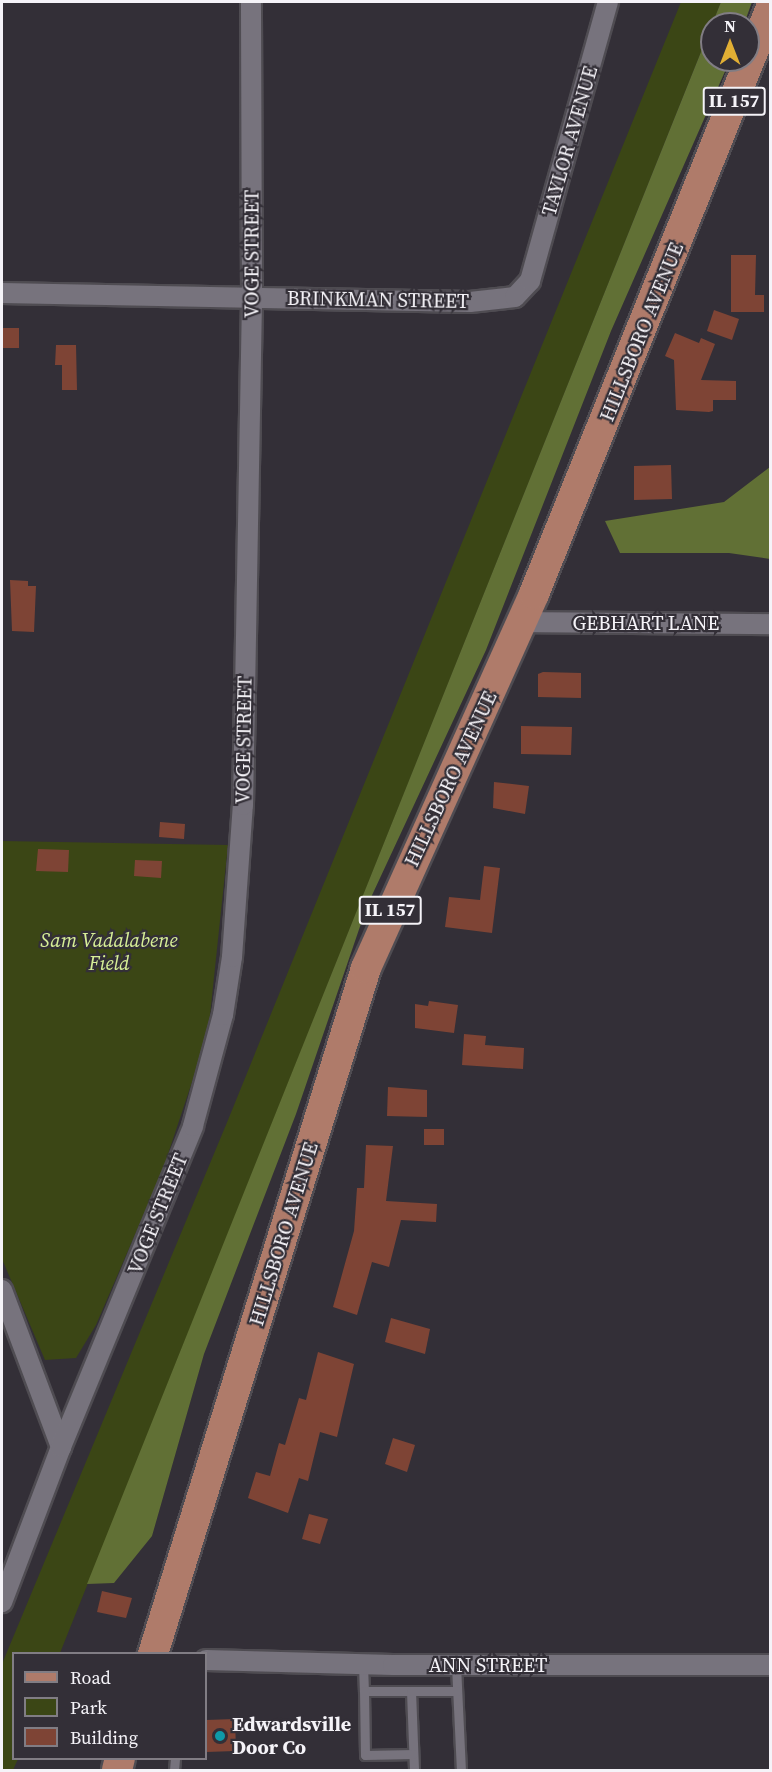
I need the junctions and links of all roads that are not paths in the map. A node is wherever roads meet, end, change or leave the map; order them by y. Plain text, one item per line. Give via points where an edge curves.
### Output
1 (251, 2) edge
2 (608, 2) edge
3 (771, 10) edge
4 (530, 281) joint
5 (2, 293) edge
6 (252, 298) junction
7 (522, 622) junction
8 (771, 624) edge
9 (2, 1290) edge
10 (61, 1448) junction
11 (2, 1602) edge
12 (153, 1652) edge
13 (207, 1660) edge
14 (363, 1664) junction
15 (456, 1665) junction
16 (771, 1665) edge
17 (364, 1691) junction
18 (411, 1691) junction
19 (457, 1691) junction
20 (413, 1754) junction
21 (414, 1770) edge
22 (461, 1770) edge

1 - 6 street, VOGE STREET
2 - 4 street, TAYLOR AVENUE
3 - 7 main road, HILLSBORO AVENUE / IL 157
4 - 6 street, BRINKMAN STREET via 515,297 497,302
5 - 6 street, BRINKMAN STREET
6 - 10 street, VOGE STREET via 243,806 239,889 225,1004 211,1070 189,1137
7 - 8 street, GEBHART LANE
7 - 12 main road, HILLSBORO AVENUE / IL 157 via 366,968
9 - 10 street
10 - 11 street, VOGE STREET
13 - 14 street, ANN STREET
14 - 15 street, ANN STREET
14 - 17 lane
15 - 16 street, ANN STREET
15 - 19 lane
17 - 18 lane
17 - 20 lane via 364,1755
18 - 19 lane
18 - 20 lane
19 - 22 lane
20 - 21 lane

